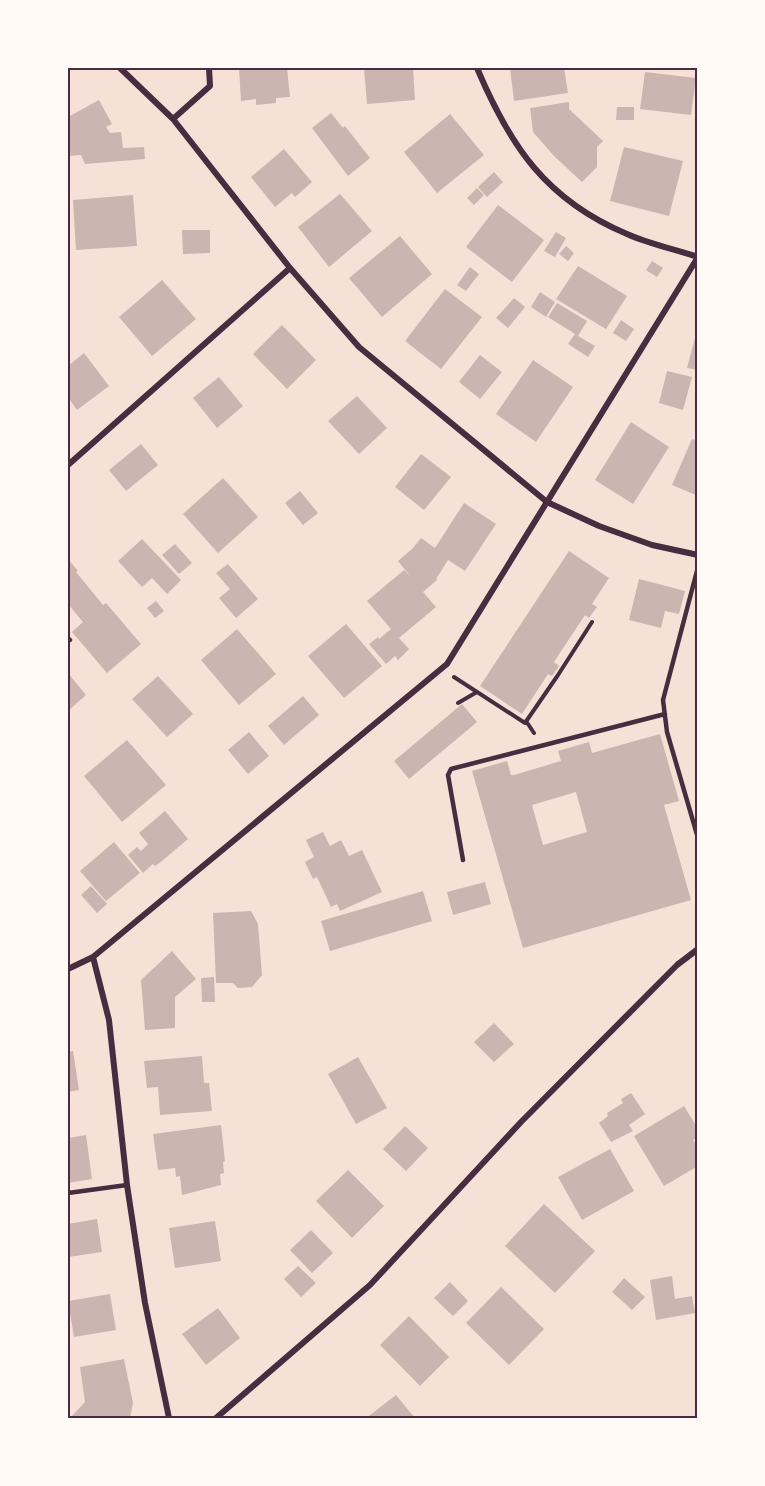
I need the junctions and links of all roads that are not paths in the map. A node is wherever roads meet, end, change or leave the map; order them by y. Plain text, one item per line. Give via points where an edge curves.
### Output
1 (120, 68) edge
2 (209, 68) edge
3 (477, 68) edge
4 (173, 119) junction
5 (698, 257) edge
6 (290, 268) junction
7 (68, 465) edge
8 (547, 502) junction
9 (698, 555) edge
10 (698, 567) edge
11 (665, 714) junction
12 (698, 838) edge
13 (463, 860) dead end
14 (698, 949) edge
15 (93, 957) junction
16 (68, 969) edge
17 (127, 1185) junction
18 (68, 1193) edge
19 (169, 1419) edge
20 (216, 1419) edge

1 - 4 street
2 - 4 street via 210,86
3 - 5 street via 502,123 519,149 561,195 594,219 628,235
4 - 6 street
5 - 8 street
6 - 7 street
6 - 8 street via 359,347
8 - 9 street via 631,538
8 - 15 street via 447,664
10 - 11 lane via 663,700
11 - 12 lane
11 - 13 lane via 451,769 448,775
14 - 20 street via 521,1122 370,1285
15 - 16 street
15 - 17 street via 109,1020
17 - 18 lane
17 - 19 street

